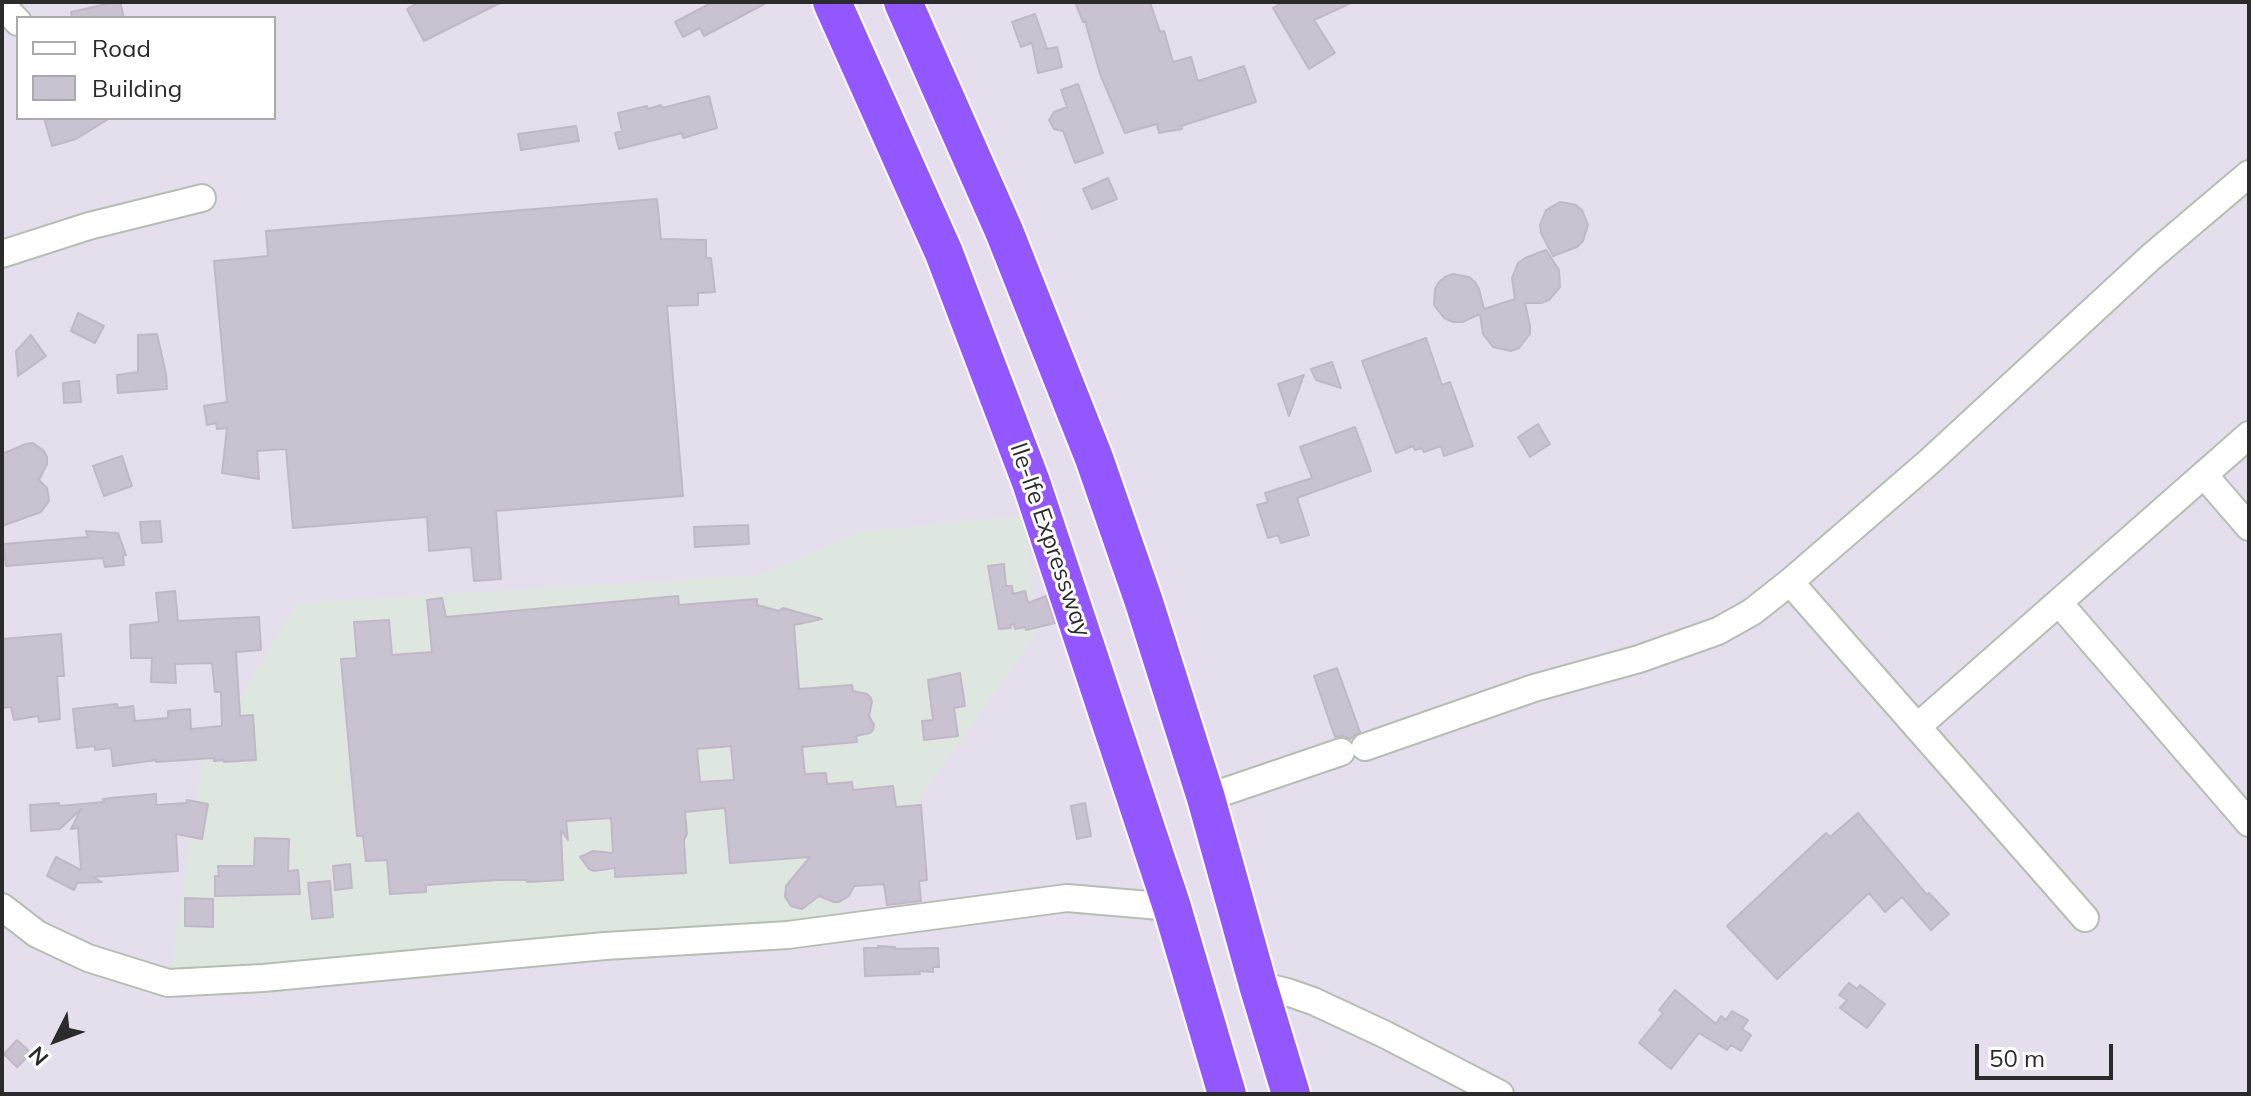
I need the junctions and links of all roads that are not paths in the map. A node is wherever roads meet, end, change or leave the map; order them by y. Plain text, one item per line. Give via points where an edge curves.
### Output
1 (832, 2) edge
2 (903, 2) edge
3 (2, 5) edge
4 (16, 20) edge
5 (2249, 174) edge
6 (202, 198) dead end
7 (2, 254) edge
8 (2249, 435) edge
9 (2204, 475) junction
10 (2249, 527) edge
11 (1790, 582) junction
12 (2060, 604) junction
13 (1917, 727) junction
14 (1206, 798) junction
15 (2249, 823) edge
16 (2, 907) edge
17 (1172, 907) junction
18 (2085, 918) dead end
19 (1258, 985) junction
20 (1227, 1094) edge
21 (1291, 1094) edge
22 (1500, 1094) edge

1 - 17 highway, Ile-Ife Expressway via 988,366
2 - 14 highway via 1004,231 1094,458
3 - 4 street
5 - 11 street
6 - 7 street
8 - 9 street
9 - 10 street
9 - 12 street
11 - 13 street
11 - 14 street via 1718,631
12 - 13 street
12 - 15 street
13 - 18 street
14 - 19 highway
16 - 17 street via 37,934 88,958 168,983 788,935 1067,898
17 - 20 highway, Ile-Ife Expressway
19 - 21 highway
19 - 22 street via 1313,1001

